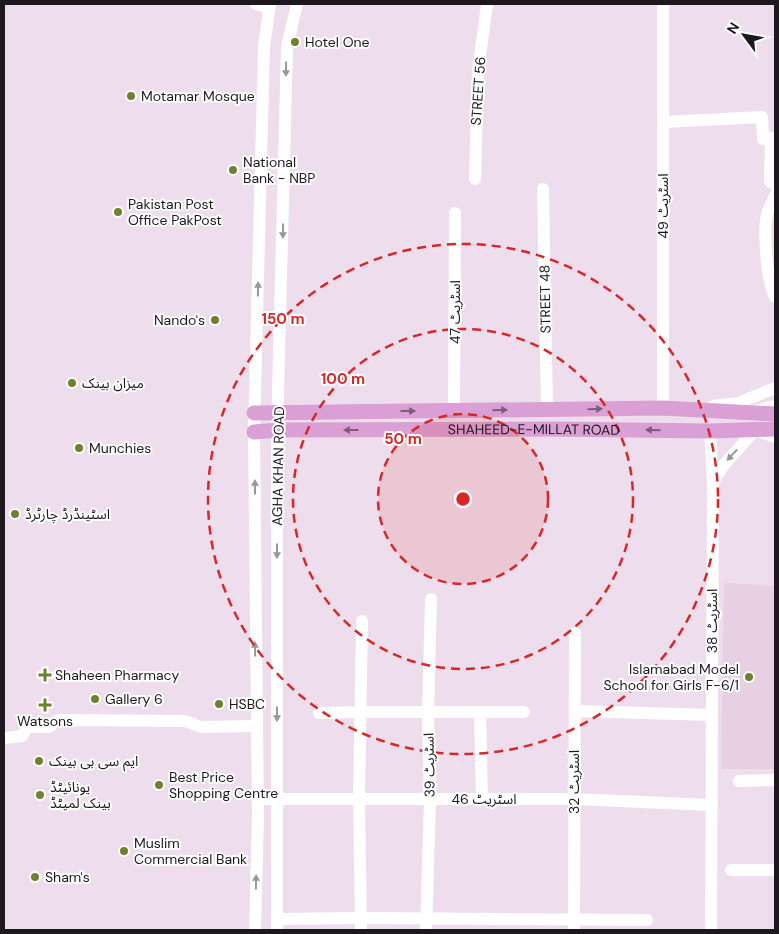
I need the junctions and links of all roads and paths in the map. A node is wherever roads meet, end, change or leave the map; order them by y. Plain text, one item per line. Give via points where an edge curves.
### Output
1 (256, 4) edge
2 (297, 4) edge
3 (487, 4) edge
4 (664, 4) edge
5 (270, 6) edge
6 (264, 46) junction
7 (287, 47) junction
8 (663, 122) junction
9 (475, 179) dead end
10 (773, 183) edge
11 (542, 190) dead end
12 (775, 196) edge
13 (455, 213) dead end
14 (775, 297) edge
15 (775, 388) edge
16 (775, 406) edge
17 (663, 408) junction
18 (546, 409) junction
19 (686, 409) junction
20 (459, 411) junction
21 (278, 412) junction
22 (254, 413) junction
23 (750, 413) junction
24 (775, 414) edge
25 (464, 429) junction
26 (775, 429) edge
27 (277, 430) junction
28 (679, 430) junction
29 (755, 430) junction
30 (254, 432) junction
31 (710, 432) junction
32 (775, 437) edge
33 (712, 482) junction
34 (432, 599) dead end
35 (362, 621) dead end
36 (575, 633) dead end
37 (575, 711) junction
38 (360, 712) junction
39 (524, 712) dead end
40 (319, 713) dead end
41 (428, 713) junction
42 (480, 713) junction
43 (712, 715) junction
44 (256, 726) junction
45 (4, 738) edge
46 (775, 780) edge
47 (739, 781) dead end
48 (257, 799) junction
49 (277, 799) junction
50 (359, 799) junction
51 (430, 799) junction
52 (482, 799) junction
53 (574, 799) junction
54 (711, 805) junction
55 (731, 870) dead end
56 (775, 870) edge
57 (647, 920) dead end
58 (361, 924) edge
59 (278, 925) edge
60 (427, 925) edge
61 (574, 925) edge
62 (255, 930) edge
63 (711, 930) edge

1 - 5 street
2 - 7 street, AGHA KHAN ROAD
3 - 9 street, STREET 56 via 478,72
4 - 8 street, اسٹریٹ 49
5 - 6 street, AGHA KHAN ROAD
6 - 7 street
22 -> 6 street, AGHA KHAN ROAD
7 -> 21 street, AGHA KHAN ROAD
8 - 10 street via 762,117 763,139 770,138
8 - 17 street, اسٹریٹ 49
11 - 18 street, STREET 48
12 - 14 street via 768,212 765,234 771,288
13 - 20 street, اسٹریٹ 47
15 - 19 street via 738,403
16 - 23 street, SHAHEED-E-MILLAT ROAD
18 -> 17 main road, SHAHEED-E-MILLAT ROAD
17 - 19 main road, SHAHEED-E-MILLAT ROAD
20 -> 18 main road, SHAHEED-E-MILLAT ROAD
19 - 23 main road, SHAHEED-E-MILLAT ROAD
19 - 28 main road
21 -> 20 main road, SHAHEED-E-MILLAT ROAD
20 - 25 main road
21 - 22 main road, SHAHEED-E-MILLAT ROAD
21 - 27 street, AGHA KHAN ROAD
22 - 30 street, AGHA KHAN ROAD
23 - 24 main road, SHAHEED-E-MILLAT ROAD
25 -> 27 main road, SHAHEED-E-MILLAT ROAD
28 -> 25 main road, SHAHEED-E-MILLAT ROAD
26 - 29 main road, SHAHEED-E-MILLAT ROAD
27 - 30 main road, SHAHEED-E-MILLAT ROAD
27 -> 49 street, AGHA KHAN ROAD
28 - 31 main road, SHAHEED-E-MILLAT ROAD
29 - 31 main road, SHAHEED-E-MILLAT ROAD
29 - 32 street, SHAHEED-E-MILLAT ROAD
29 -> 33 street
44 -> 30 street, AGHA KHAN ROAD
31 - 33 street, اسٹریٹ 38
33 - 43 street, اسٹریٹ 38
34 - 41 street, اسٹریٹ 39
35 - 38 street
36 - 37 street, اسٹریٹ 32
37 - 43 street
37 - 53 street, اسٹریٹ 32
38 - 40 street
38 - 41 street
38 - 50 street
39 - 42 street
41 - 42 street
41 - 51 street, اسٹریٹ 39
42 - 52 street
43 - 54 street, اسٹریٹ 38
44 - 45 street via 201,727 185,721 58,720 49,727 28,727 22,736
44 - 48 street, AGHA KHAN ROAD
46 - 47 street
48 - 49 street, اسٹریٹ 46
62 -> 48 street, AGHA KHAN ROAD
49 - 50 street, اسٹریٹ 46
49 - 59 street, AGHA KHAN ROAD
50 - 51 street, اسٹریٹ 46
50 - 58 street
51 - 52 street, اسٹریٹ 46
51 - 60 street, اسٹریٹ 39
52 - 53 street, اسٹریٹ 46
53 - 54 street, اسٹریٹ 46
53 - 61 street, اسٹریٹ 32
54 - 63 street, اسٹریٹ 38
55 - 56 street
57 - 61 street
58 - 59 street
58 - 60 street
60 - 61 street

